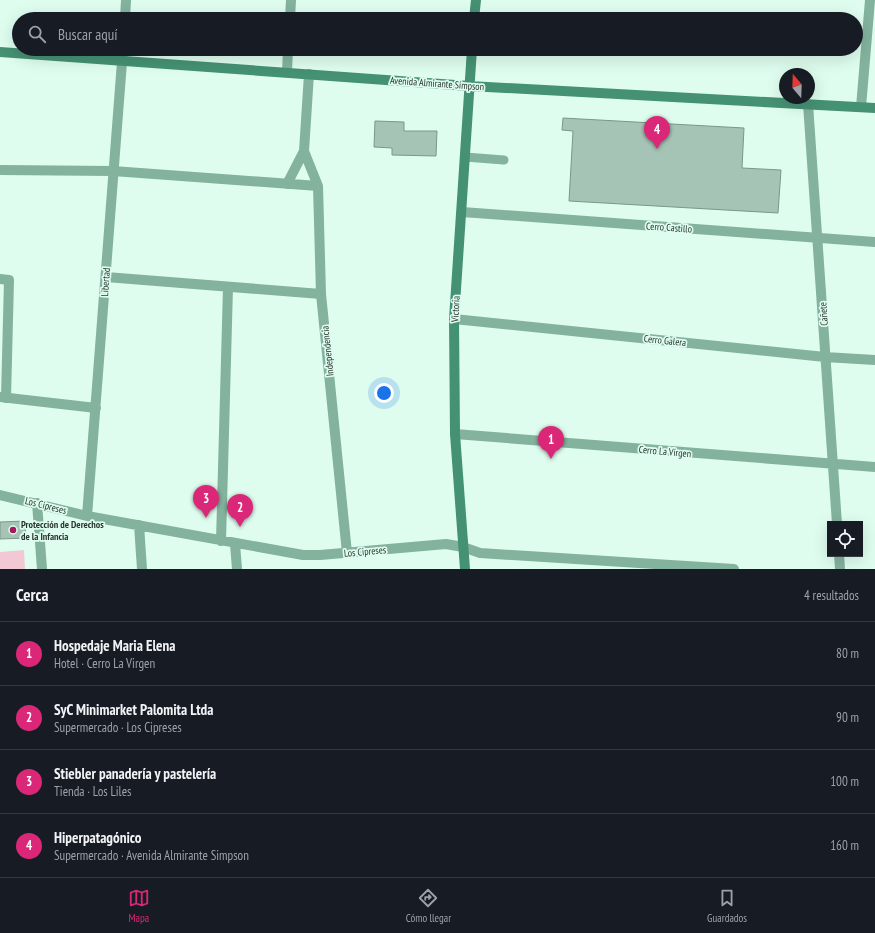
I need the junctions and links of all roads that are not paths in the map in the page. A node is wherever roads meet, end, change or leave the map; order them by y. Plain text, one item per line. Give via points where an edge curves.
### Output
1 (126, 0) edge
2 (291, 0) edge
3 (476, 0) edge
4 (870, 0) edge
5 (125, 12) edge
6 (290, 12) edge
7 (475, 12) edge
8 (0, 52) edge
9 (12, 53) edge
10 (54, 56) edge
11 (122, 56) edge
12 (288, 56) edge
13 (471, 56) edge
14 (122, 61) junction
15 (287, 72) junction
16 (309, 74) junction
17 (469, 86) junction
18 (779, 102) edge
19 (808, 104) joint
20 (861, 107) junction
21 (875, 108) edge
22 (304, 152) junction
23 (465, 157) junction
24 (504, 160) dead end
25 (0, 170) edge
26 (113, 172) junction
27 (287, 184) junction
28 (318, 186) junction
29 (462, 212) junction
30 (817, 238) junction
31 (875, 242) edge
32 (106, 277) junction
33 (0, 279) edge
34 (228, 286) junction
35 (321, 294) junction
36 (454, 319) junction
37 (826, 357) junction
38 (875, 360) edge
39 (3, 397) edge
40 (96, 408) junction
41 (455, 434) junction
42 (833, 464) junction
43 (875, 467) edge
44 (0, 495) edge
45 (37, 503) junction
46 (87, 516) junction
47 (837, 521) edge
48 (139, 525) junction
49 (221, 541) junction
50 (235, 544) junction
51 (463, 547) junction
52 (347, 553) junction
53 (839, 557) edge
54 (42, 569) edge
55 (142, 569) edge
56 (237, 569) edge
57 (465, 569) edge
58 (734, 569) edge
59 (840, 569) edge

1 - 5 street
2 - 6 street
3 - 7 street
4 - 20 street
8 - 9 street, Avenida Almirante Simpson
10 - 14 street, Avenida Almirante Simpson
11 - 14 street, Libertad
12 - 15 street
13 - 17 street, Victoria
14 - 15 street, Avenida Almirante Simpson
14 - 26 street, Libertad
15 - 16 street, Avenida Almirante Simpson
16 - 17 street, Avenida Almirante Simpson
16 - 22 street, Independencia
17 - 18 street, Avenida Almirante Simpson
17 - 23 street, Victoria
19 - 20 street, Avenida Almirante Simpson
19 - 30 street, Cañete
20 - 21 street, Avenida Almirante Simpson
22 - 27 street, Independencia
22 - 28 street, Independencia
23 - 24 lane
23 - 29 street, Victoria
25 - 26 street
26 - 27 street
26 - 32 street, Libertad
27 - 28 street
28 - 35 street, Independencia
29 - 30 street, Cerro Castillo
29 - 36 street, Victoria
30 - 31 street, Cerro Castillo
30 - 37 street, Cañete
32 - 34 street
32 - 40 street, Libertad
33 - 39 street via 9,280
34 - 35 street
34 - 49 street
35 - 52 street, Independencia
36 - 37 street, Cerro Galera
36 - 41 street, Victoria
37 - 38 street, Cerro Galera
37 - 42 street, Cañete
39 - 40 street
40 - 46 street, Libertad
41 - 42 street, Cerro La Virgen
41 - 51 street, Victoria
42 - 43 street, Cerro La Virgen
42 - 47 street, Cañete
44 - 45 street, Los Cipreses
45 - 46 street, Los Cipreses
45 - 54 street
46 - 48 street, Los Cipreses
48 - 49 street, Los Cipreses
48 - 55 street
49 - 50 street, Los Cipreses
50 - 52 street, Los Cipreses via 303,555
50 - 56 street
51 - 52 street, Los Cipreses via 446,544
51 - 57 street, Victoria
51 - 58 street, Los Cipreses via 480,553
53 - 59 street

